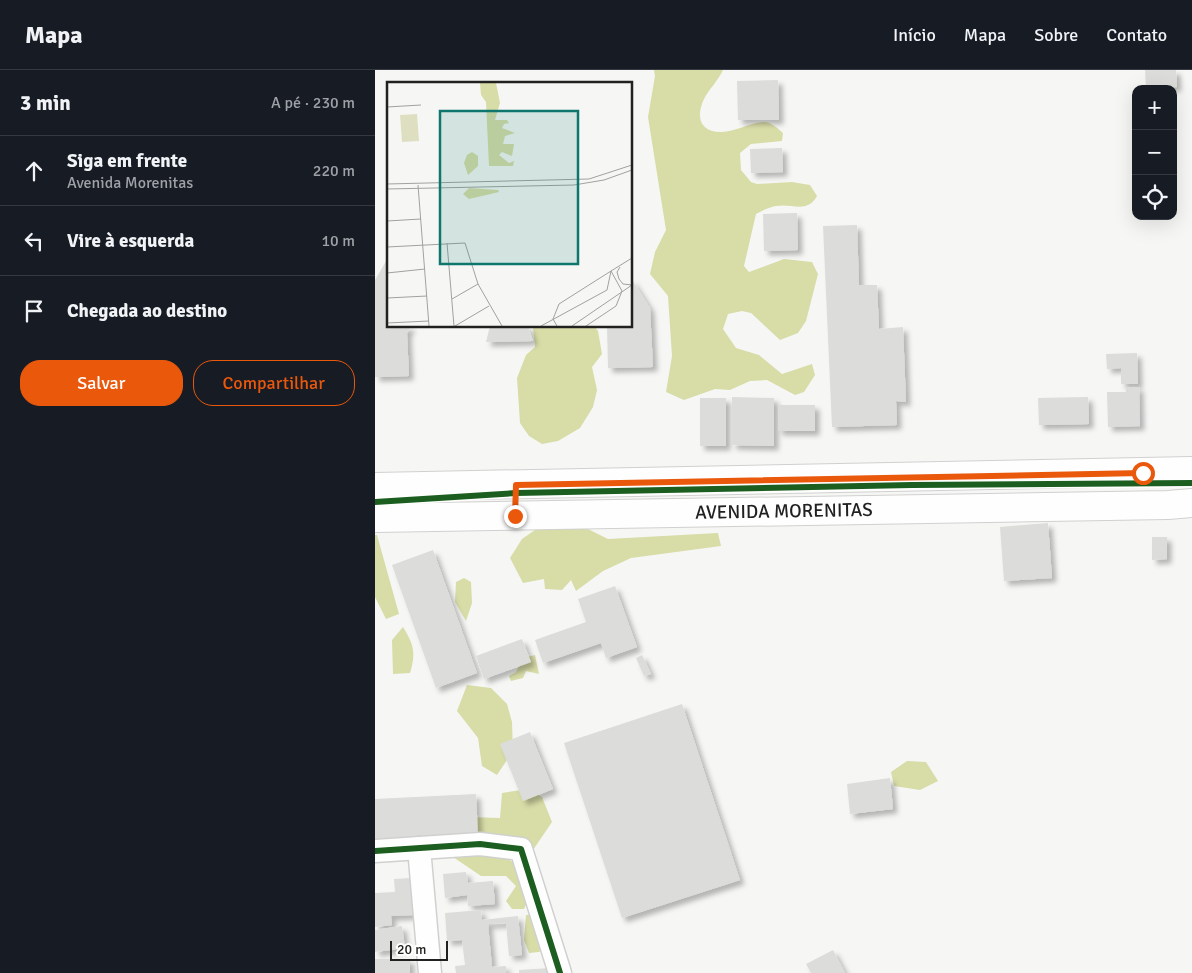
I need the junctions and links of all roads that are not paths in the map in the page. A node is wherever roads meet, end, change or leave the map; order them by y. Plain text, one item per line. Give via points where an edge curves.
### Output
1 (1192, 471) edge
2 (913, 477) junction
3 (516, 485) junction
4 (375, 488) edge
5 (1192, 503) edge
6 (911, 509) junction
7 (515, 516) junction
8 (375, 518) edge
9 (419, 848) junction
10 (375, 851) edge
11 (430, 973) edge
12 (560, 973) edge

1 - 2 main road, AVENIDA MORENITAS
2 - 3 main road, AVENIDA MORENITAS
2 - 6 main road
3 - 4 main road, AVENIDA MORENITAS
3 - 7 main road
5 - 6 main road, AVENIDA MORENITAS
6 - 7 main road, AVENIDA MORENITAS
7 - 8 main road, AVENIDA MORENITAS
9 - 10 street
9 - 11 street
9 - 12 street via 480,844 521,849

